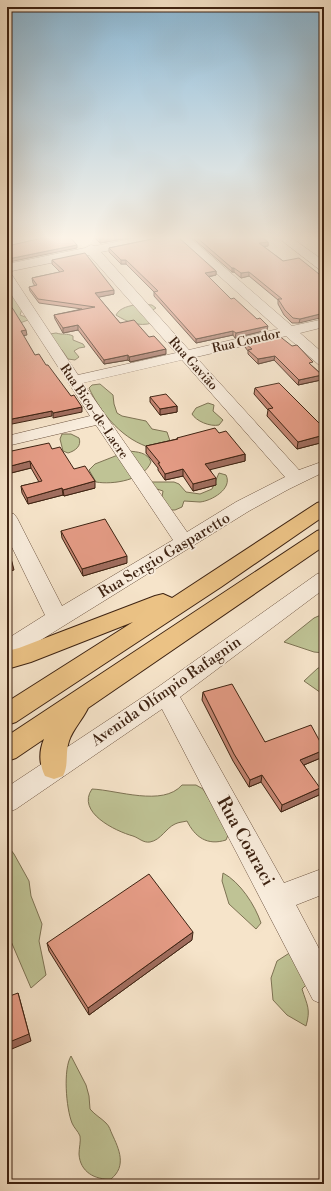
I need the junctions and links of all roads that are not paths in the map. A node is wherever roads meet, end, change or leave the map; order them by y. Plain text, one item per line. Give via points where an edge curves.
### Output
1 (16, 292) edge
2 (129, 292) edge
3 (244, 292) edge
4 (324, 323) edge
5 (288, 331) junction
6 (186, 354) junction
7 (324, 362) edge
8 (74, 381) junction
9 (100, 419) junction
10 (7, 441) edge
11 (324, 466) edge
12 (295, 477) junction
13 (324, 507) edge
14 (7, 518) edge
15 (324, 536) edge
16 (184, 542) junction
17 (324, 579) edge
18 (213, 582) junction
19 (57, 617) junction
20 (7, 650) edge
21 (7, 660) edge
22 (166, 694) junction
23 (82, 698) junction
24 (7, 715) edge
25 (7, 750) edge
26 (54, 768) junction
27 (7, 801) edge
28 (324, 881) edge
29 (278, 899) junction
30 (324, 989) edge

1 - 8 street, Rua Bico-de-Lacre
2 - 6 street, Rua Gavião
3 - 5 street
4 - 5 street, Rua Condor
5 - 6 street, Rua Condor
5 - 7 street
6 - 8 street, Rua Condor
6 - 12 street, Rua Gavião
8 - 9 street, Rua Bico-de-Lacre
9 - 10 street
9 - 16 street, Rua Bico-de-Lacre
11 - 12 street, Rua Sergio Gasparetto
12 - 16 street, Rua Sergio Gasparetto
13 - 18 highway
14 - 19 street
15 - 23 highway
16 - 19 street, Rua Sergio Gasparetto
17 - 22 street, Avenida Olímpio Rafagnin
18 - 21 highway
18 - 24 highway
19 - 20 street, Rua Sergio Gasparetto
22 - 26 street, Avenida Olímpio Rafagnin
22 - 29 street, Rua Coaraci
23 - 25 highway
23 - 26 highway via 61,728 53,748
26 - 27 street, Avenida Olímpio Rafagnin
28 - 29 street
29 - 30 street, Rua Coaraci

